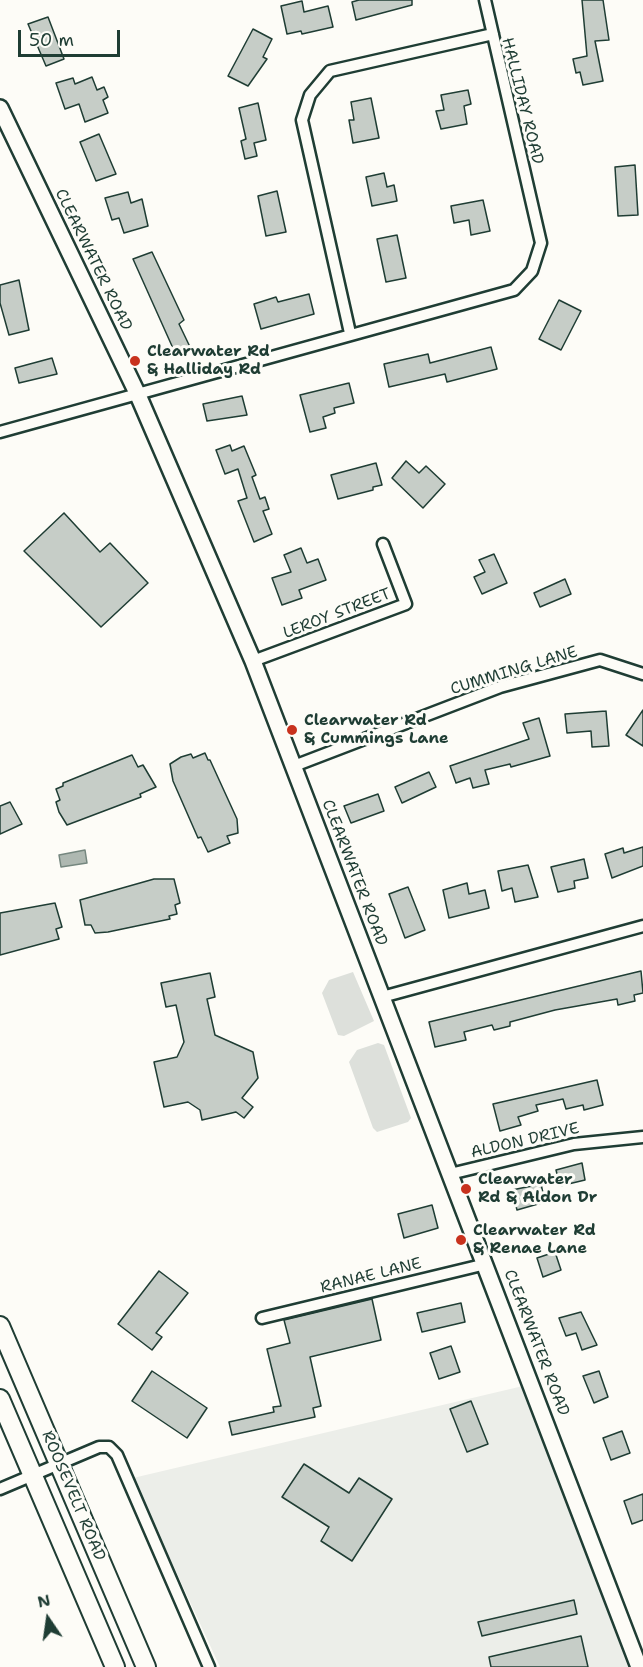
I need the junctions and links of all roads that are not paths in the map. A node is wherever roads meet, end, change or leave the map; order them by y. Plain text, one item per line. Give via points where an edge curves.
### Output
1 (485, 0) edge
2 (493, 34) junction
3 (0, 108) edge
4 (350, 333) junction
5 (138, 395) junction
6 (0, 432) edge
7 (383, 544) dead end
8 (253, 661) junction
9 (643, 674) edge
10 (294, 766) junction
11 (643, 926) edge
12 (382, 997) junction
13 (643, 1137) edge
14 (450, 1174) junction
15 (486, 1263) junction
16 (262, 1318) dead end
17 (0, 1326) edge
18 (0, 1400) edge
19 (60, 1466) junction
20 (33, 1476) junction
21 (0, 1489) edge
22 (115, 1667) edge
23 (146, 1667) edge
24 (209, 1667) edge
25 (639, 1667) edge

1 - 2 street
2 - 4 street, HALLIDAY ROAD via 541,243 532,271 514,290
2 - 4 street, HALLIDAY ROAD via 330,71 310,95 302,120
3 - 5 street, CLEARWATER ROAD
4 - 5 street, HALLIDAY ROAD
5 - 6 street, HALLIDAY ROAD
5 - 8 street, CLEARWATER ROAD
7 - 8 street, LEROY STREET via 406,604
8 - 10 street, CLEARWATER ROAD
9 - 10 street, CUMMING LANE via 600,660 501,687
10 - 12 street, CLEARWATER ROAD
11 - 12 street
12 - 14 street, CLEARWATER ROAD
13 - 14 street, ALDON DRIVE via 573,1144
14 - 15 street, CLEARWATER ROAD
15 - 16 street, RANAE LANE
15 - 25 street, CLEARWATER ROAD
17 - 19 main road, ROOSEVELT ROAD
18 - 20 main road, ROOSEVELT ROAD
19 - 20 street
19 - 23 main road, ROOSEVELT ROAD
19 - 24 street via 99,1447 110,1447 117,1455
20 - 21 street
20 - 22 main road, ROOSEVELT ROAD

